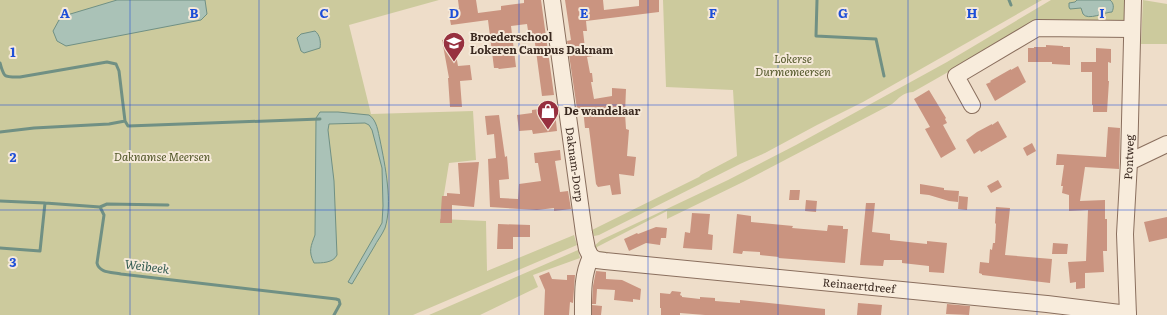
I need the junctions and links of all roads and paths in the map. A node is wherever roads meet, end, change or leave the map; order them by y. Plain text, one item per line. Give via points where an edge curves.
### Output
1 (552, 0) edge
2 (1133, 0) edge
3 (1132, 29) junction
4 (972, 105) dead end
5 (1167, 144) edge
6 (1129, 162) junction
7 (591, 257) junction
8 (583, 315) edge
9 (1128, 315) edge

1 - 7 street, Daknam-Dorp via 584,233
2 - 3 street, Pontweg
3 - 4 street via 1037,28 956,76
3 - 6 street, Pontweg
5 - 6 street
6 - 9 street, Pontweg via 1125,234
7 - 8 street via 584,277
7 - 9 street, Reinaertdreef via 604,261 1047,304

